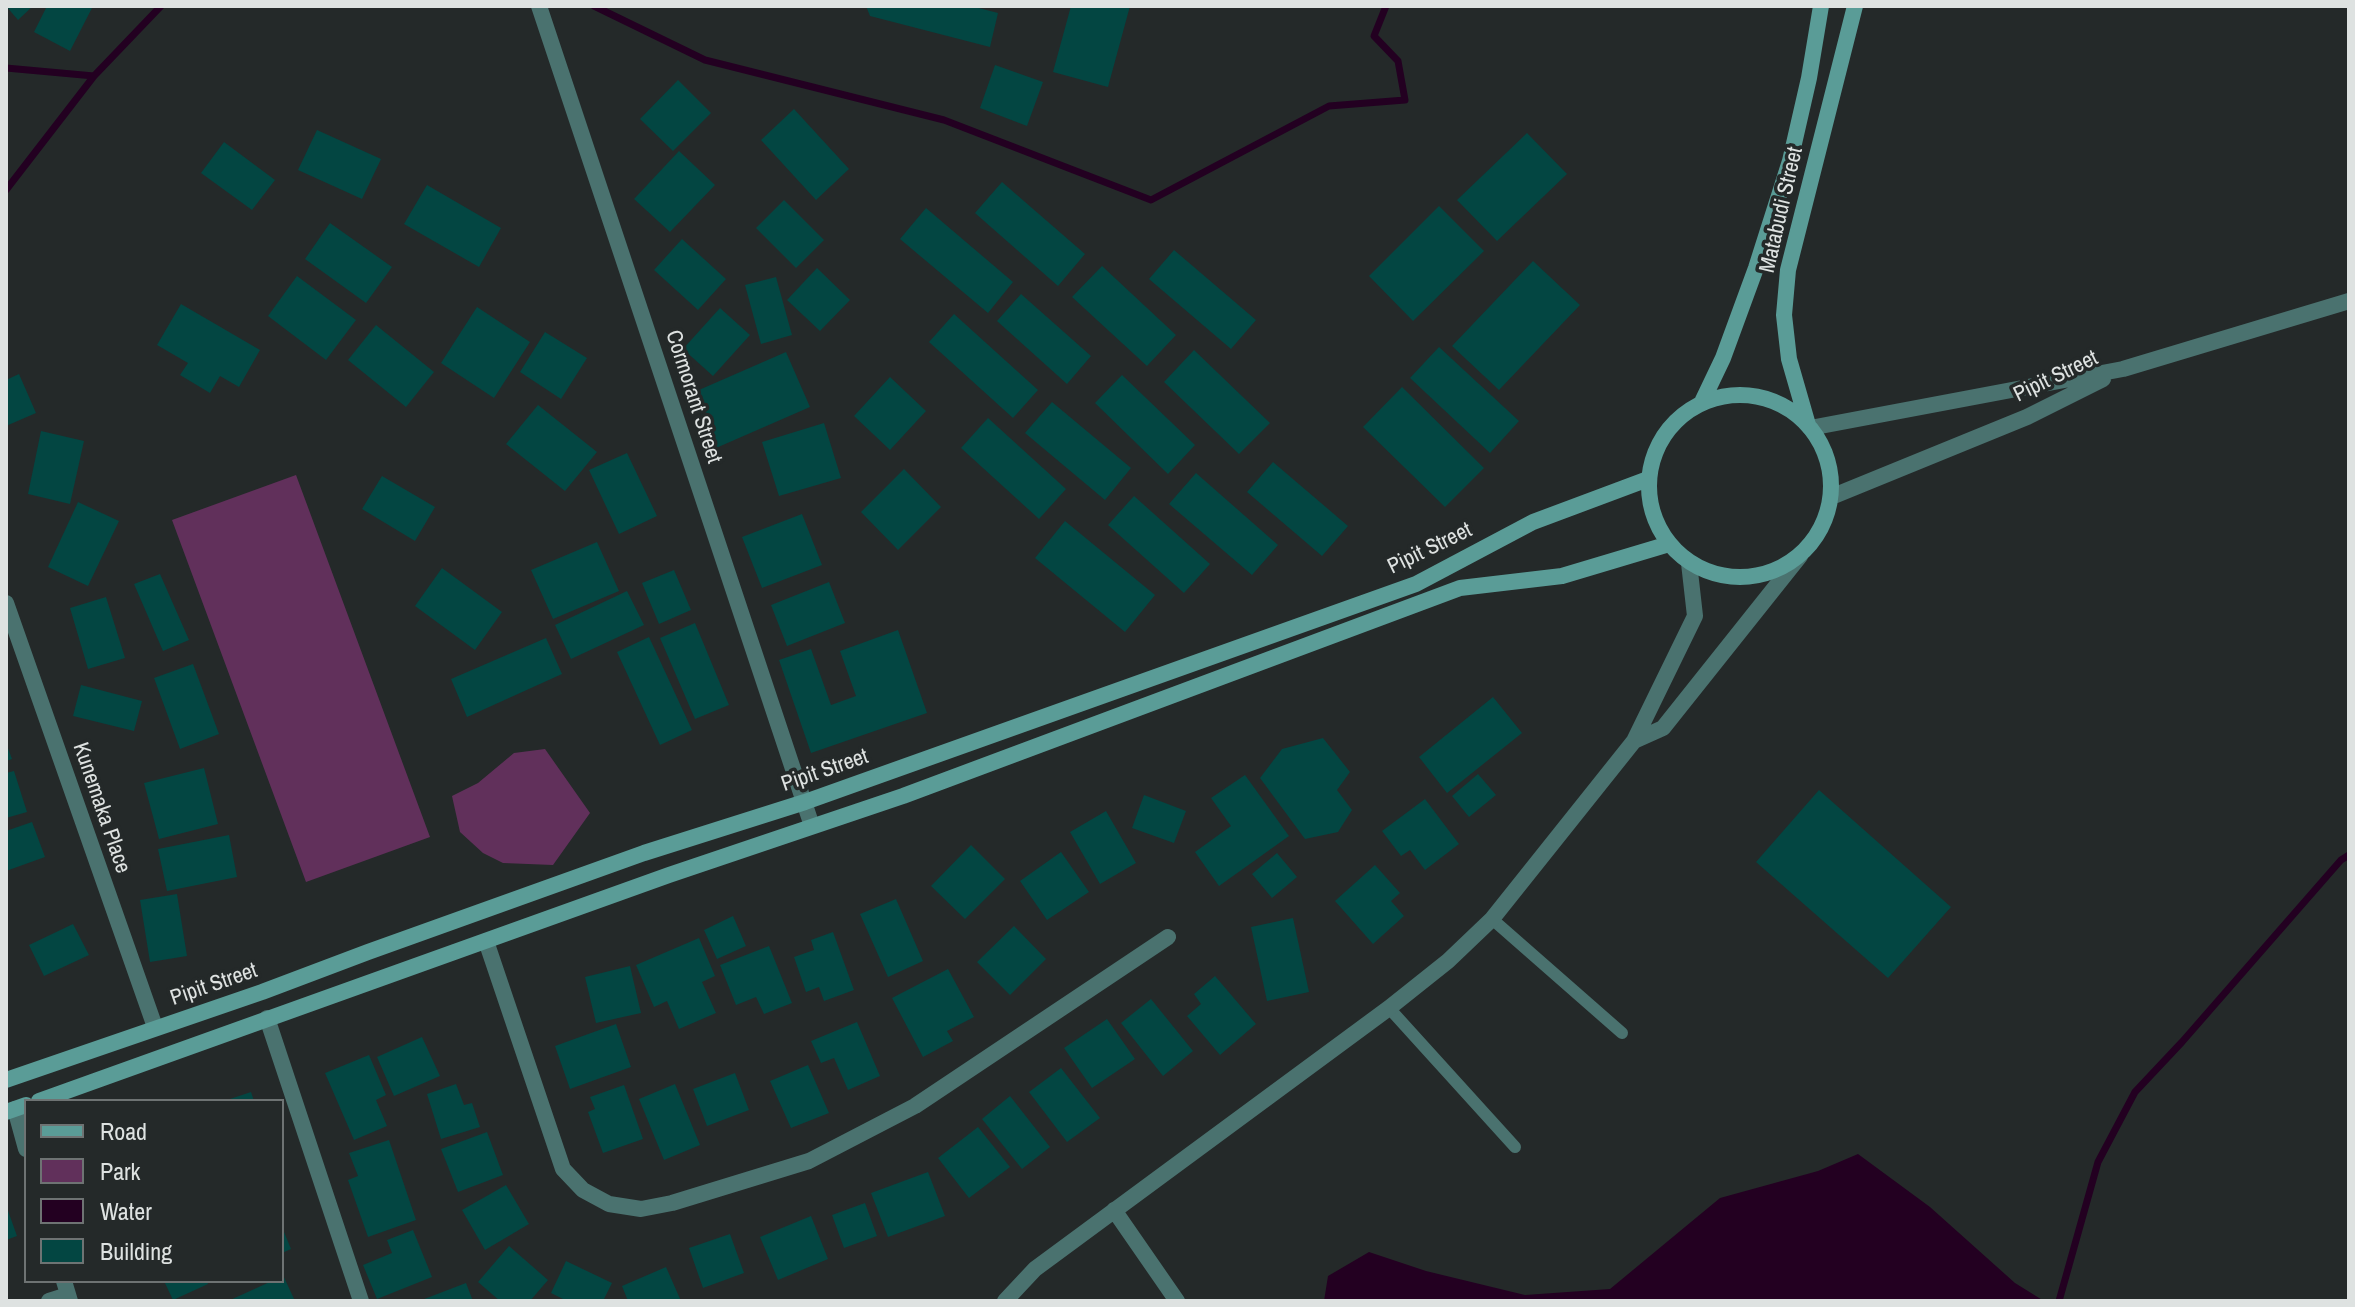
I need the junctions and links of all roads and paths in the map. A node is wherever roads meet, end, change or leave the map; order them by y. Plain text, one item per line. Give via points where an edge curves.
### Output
1 (539, 6) edge
2 (1821, 6) edge
3 (1855, 6) edge
4 (2349, 301) edge
5 (2123, 369) junction
6 (1702, 402) junction
7 (1809, 426) junction
8 (1648, 479) junction
9 (1831, 497) junction
10 (1669, 544) junction
11 (1800, 556) junction
12 (1689, 563) junction
13 (6, 603) edge
14 (1634, 741) junction
15 (805, 802) junction
16 (812, 826) junction
17 (1492, 919) junction
18 (1168, 937) dead end
19 (486, 941) junction
20 (1389, 1008) junction
21 (267, 1018) junction
22 (155, 1027) junction
23 (1622, 1033) dead end
24 (6, 1080) edge
25 (44, 1099) edge
26 (16, 1109) edge
27 (24, 1141) edge
28 (1515, 1147) dead end
29 (1114, 1210) junction
30 (67, 1292) edge
31 (49, 1301) edge
32 (361, 1301) edge
33 (1005, 1301) edge
34 (1177, 1301) edge

1 - 15 street, Cormorant Street
2 - 6 main road, Matabudi Street via 1790,161 1751,283
3 - 7 main road, Matabudi Street via 1788,270 1784,315 1789,359
4 - 5 street, Pipit Street
5 - 7 street, Pipit Street
5 - 9 street, Pipit Street via 2027,417
6 - 7 main road via 1724,396 1759,397 1791,410
6 - 8 main road via 1665,433
7 - 9 main road via 1831,472
8 - 10 main road via 1649,502
8 - 15 main road, Pipit Street via 1533,522 1416,584
9 - 11 main road via 1816,539
10 - 12 main road
10 - 16 main road, Pipit Street via 1562,576 1460,588
11 - 12 main road via 1775,571 1746,578 1717,575
11 - 14 street via 1663,728
12 - 14 street via 1695,616
13 - 22 street, Kunemaka Place
14 - 17 street
15 - 16 street, Cormorant Street
15 - 22 main road, Pipit Street via 644,853
16 - 19 main road, Pipit Street
17 - 20 street
17 - 23 lane
18 - 19 street via 915,1106 809,1161 641,1209 609,1204 583,1190 563,1169
19 - 21 main road, Pipit Street
20 - 28 lane
20 - 29 street
21 - 25 main road, Pipit Street
21 - 32 street
22 - 24 main road, Pipit Street
26 - 27 street
29 - 33 street via 1035,1269
29 - 34 street
30 - 31 street

